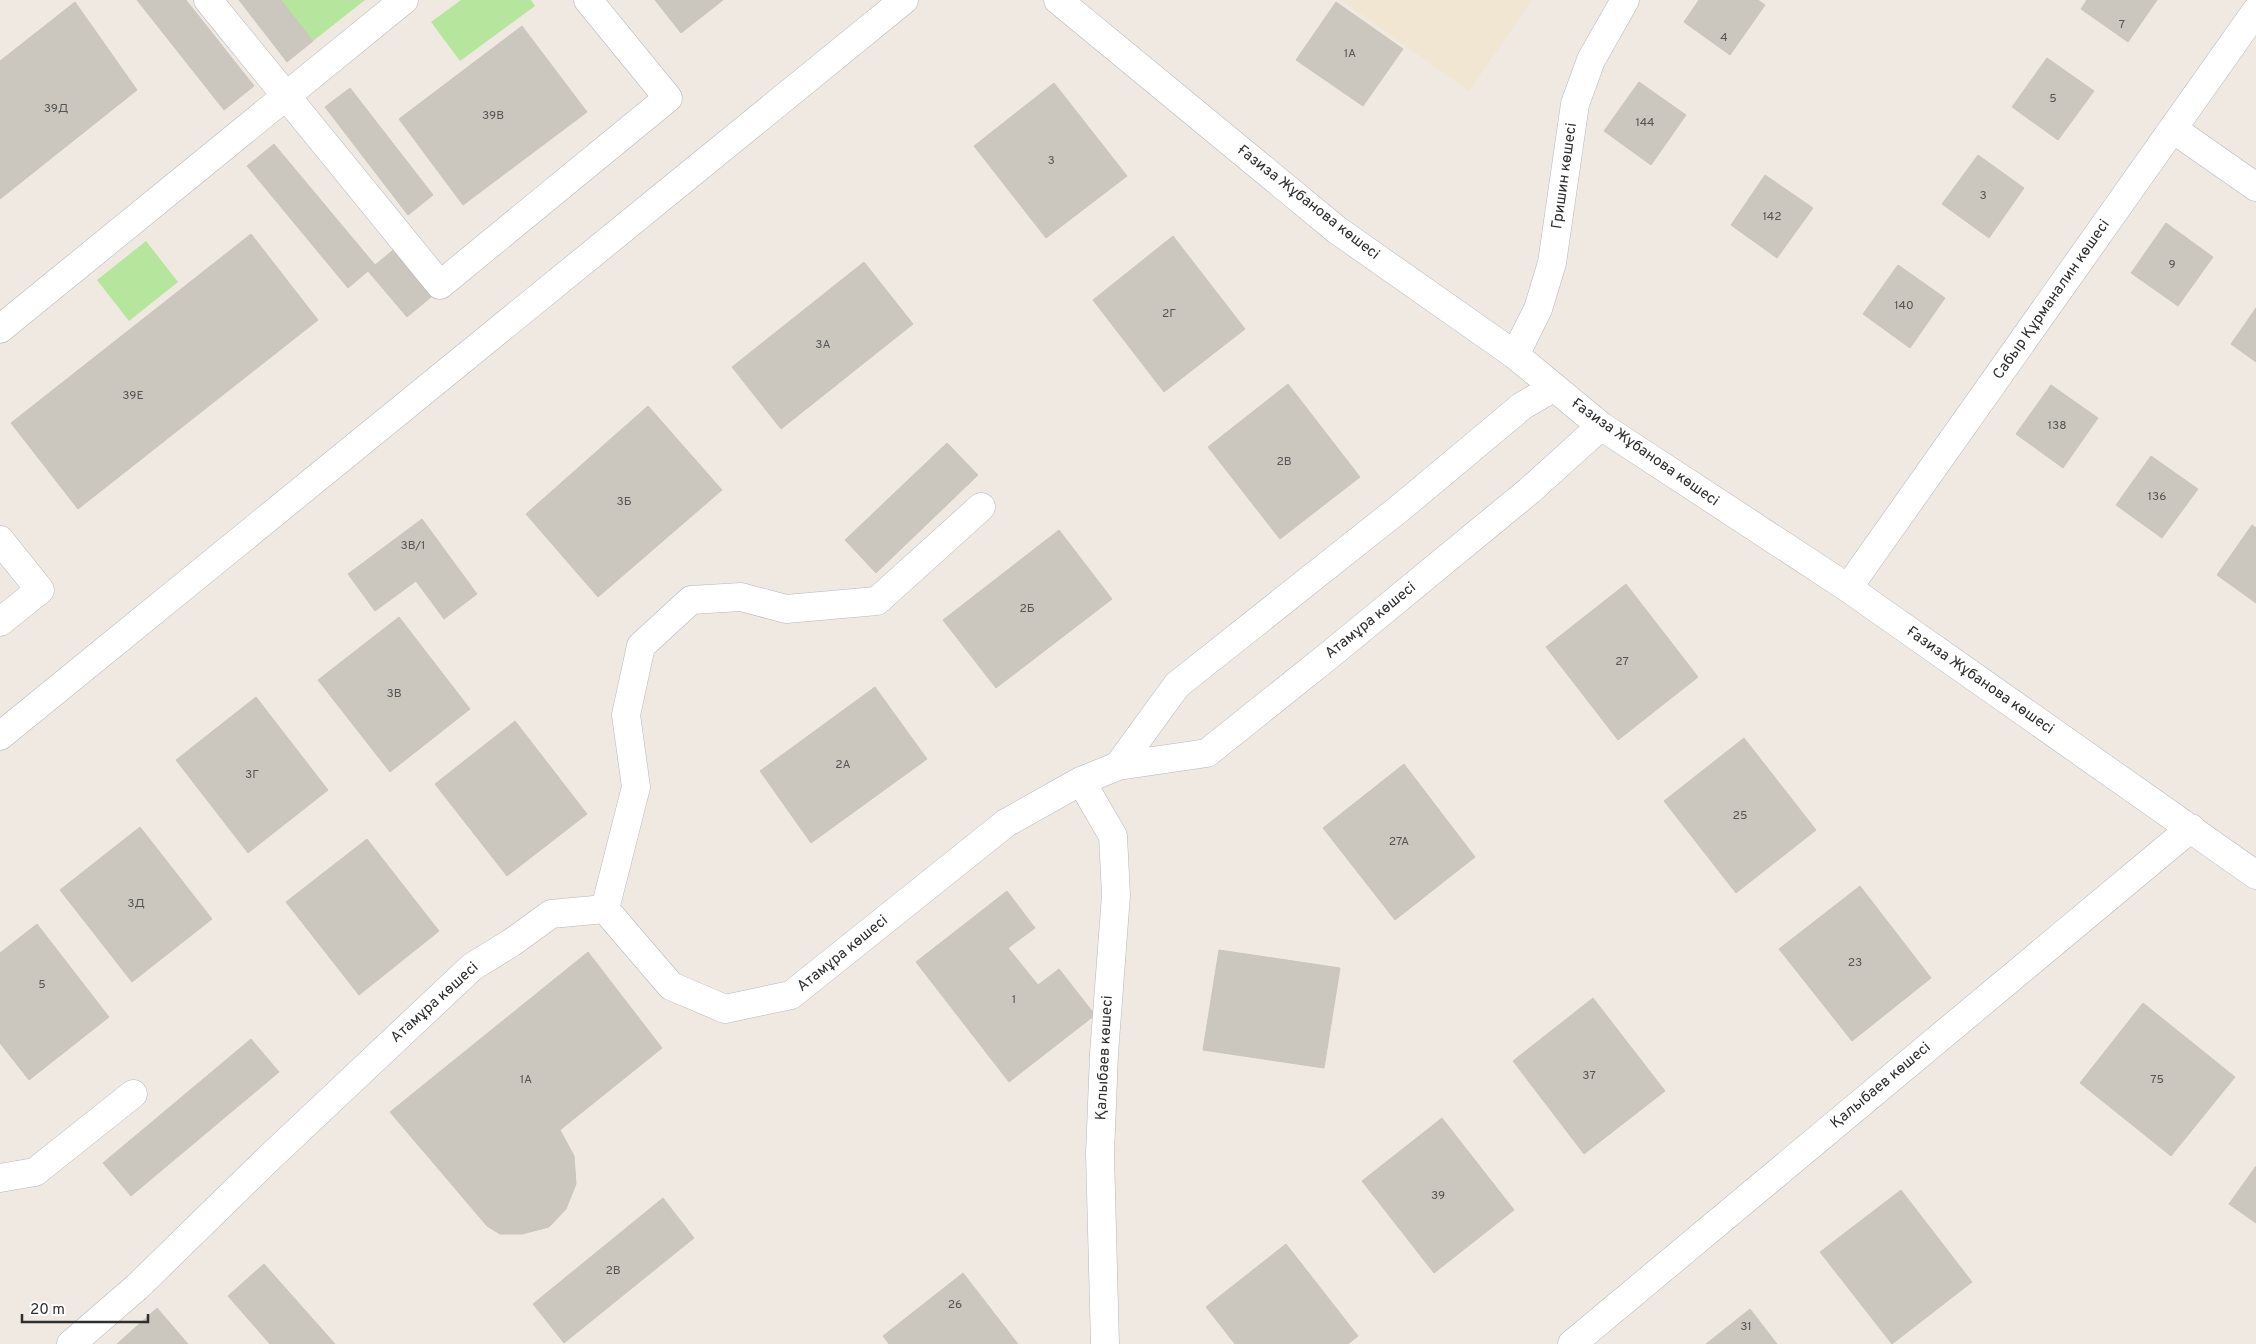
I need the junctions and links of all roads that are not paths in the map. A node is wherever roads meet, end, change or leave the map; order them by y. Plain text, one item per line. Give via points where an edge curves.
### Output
1 (208, 0) edge
2 (404, 0) edge
3 (588, 0) edge
4 (904, 0) edge
5 (1058, 0) edge
6 (1625, 0) edge
7 (2256, 11) edge
8 (286, 96) junction
9 (2173, 129) junction
10 (2256, 187) edge
11 (0, 328) edge
12 (1515, 355) junction
13 (1553, 388) junction
14 (1601, 426) junction
15 (981, 508) dead end
16 (0, 540) edge
17 (1848, 588) junction
18 (0, 622) edge
19 (0, 736) edge
20 (1118, 766) junction
21 (1081, 781) junction
22 (2191, 828) junction
23 (2256, 875) edge
24 (605, 909) junction
25 (133, 1094) dead end
26 (0, 1178) edge
27 (71, 1344) edge
28 (1105, 1344) edge
29 (1572, 1344) edge

1 - 8 street
2 - 8 street
3 - 8 street via 668,98 440,285
4 - 19 street
5 - 12 street, Ғазиза Жұбанова көшесі via 1337,230
6 - 12 street, Гришин көшесі via 1591,60 1576,104 1552,263 1538,309
7 - 9 street, Сабыр Құрманалин көшесі
8 - 11 street
9 - 10 street
9 - 17 street, Сабыр Құрманалин көшесі
12 - 13 street, Ғазиза Жұбанова көшесі
13 - 14 street, Ғазиза Жұбанова көшесі
13 - 20 street via 1522,406 1405,504 1177,685
14 - 17 street, Ғазиза Жұбанова көшесі
14 - 20 street, Атамұра көшесі via 1521,498 1207,753
15 - 24 street via 877,601 786,609 741,597 691,600 641,646 626,715 636,787
16 - 18 street via 40,590
17 - 22 street, Ғазиза Жұбанова көшесі
20 - 21 street, Атамұра көшесі
21 - 24 street, Атамұра көшесі via 1006,823 791,995 725,1009 671,986
21 - 28 street, Қалыбаев көшесі via 1112,836 1116,895 1100,1154
22 - 23 street, Ғазиза Жұбанова көшесі
22 - 29 street, Қалыбаев көшесі
24 - 27 street, Атамұра көшесі via 551,914 472,967 138,1287
25 - 26 street via 34,1172

